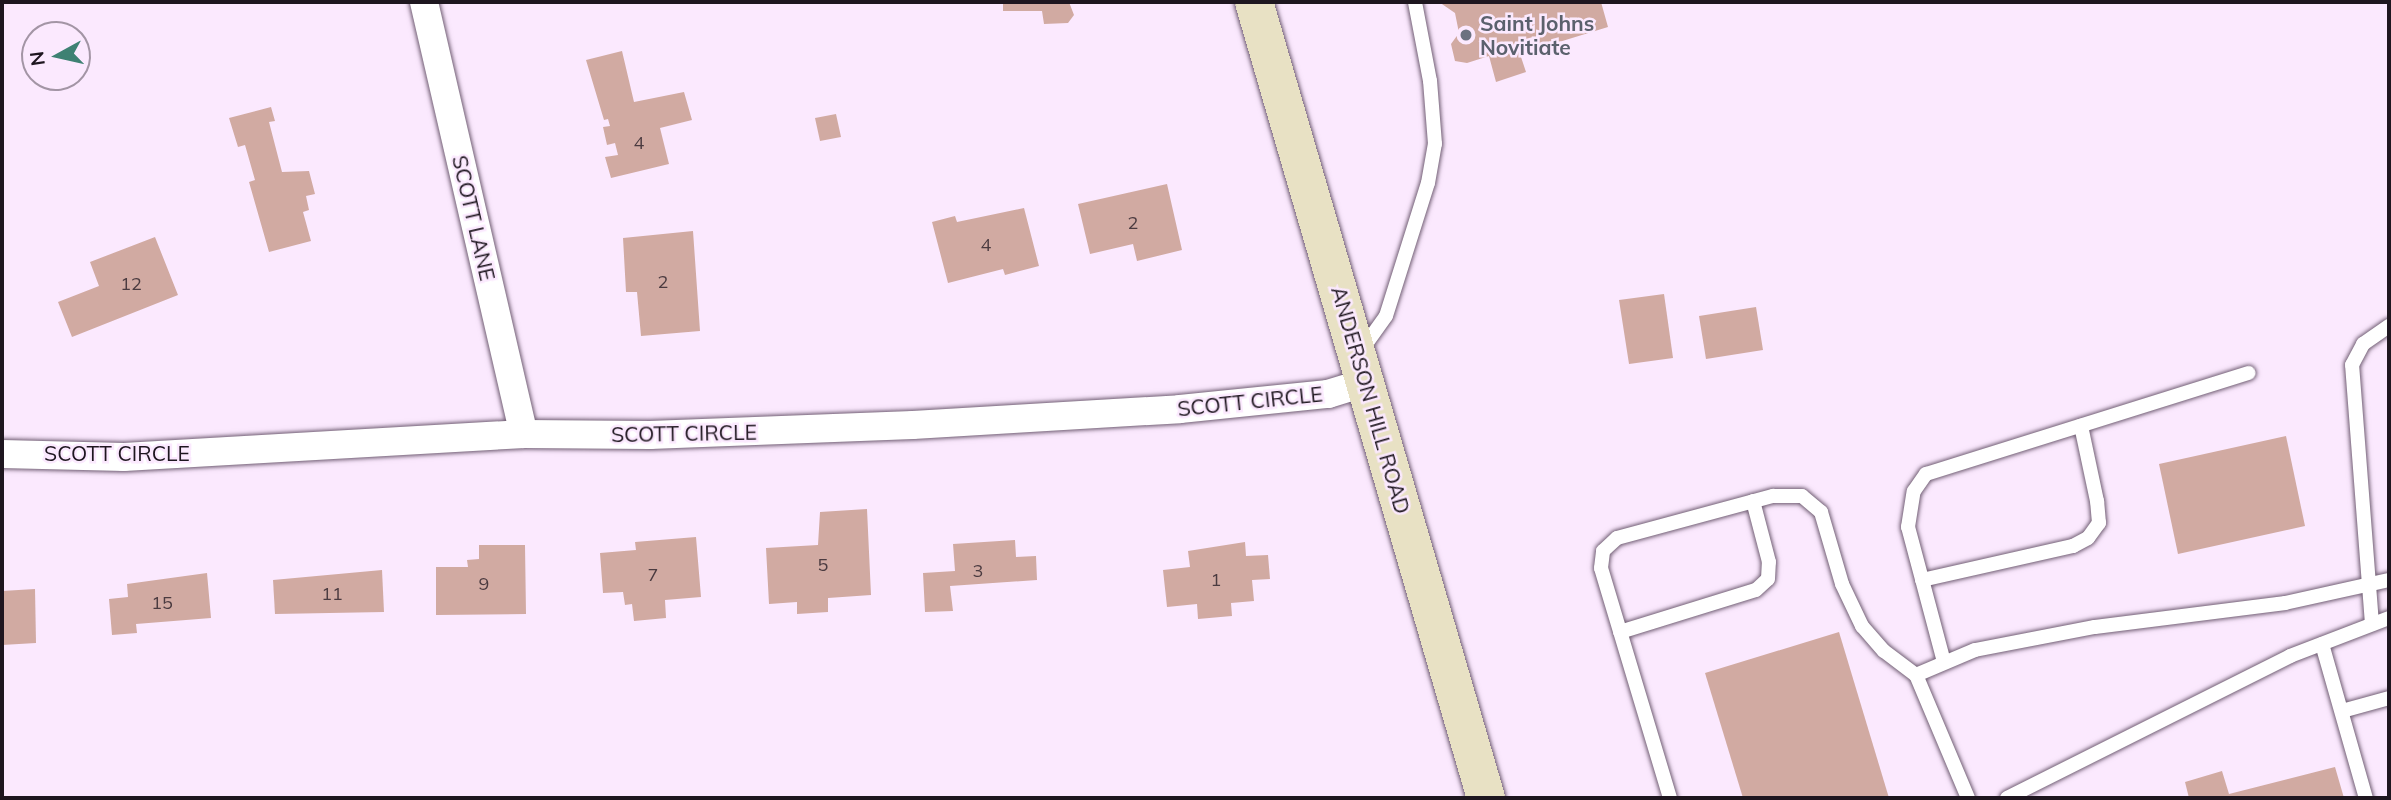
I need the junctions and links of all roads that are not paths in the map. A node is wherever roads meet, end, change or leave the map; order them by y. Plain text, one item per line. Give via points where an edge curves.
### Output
1 (424, 2) edge
2 (1255, 2) edge
3 (1415, 2) edge
4 (2389, 326) edge
5 (1360, 370) junction
6 (2249, 373) dead end
7 (2081, 426) junction
8 (524, 434) junction
9 (2, 454) edge
10 (1753, 501) junction
11 (1922, 580) junction
12 (2389, 580) edge
13 (2370, 584) junction
14 (2389, 618) edge
15 (2372, 624) junction
16 (1620, 632) junction
17 (2322, 644) junction
18 (1944, 662) junction
19 (1916, 674) junction
20 (2389, 698) edge
21 (2342, 711) junction
22 (1486, 798) edge
23 (1670, 798) edge
24 (1968, 798) edge
25 (2007, 798) edge
26 (2366, 798) edge

1 - 8 street, SCOTT LANE
2 - 5 main road, ANDERSON HILL ROAD via 1327,241
3 - 5 lane via 1430,81 1435,144 1428,183 1386,316
4 - 13 lane via 2363,344 2352,365
5 - 8 street, SCOTT CIRCLE via 1328,394 1180,409 926,425 650,435
5 - 22 main road, ANDERSON HILL ROAD
6 - 7 lane
7 - 11 lane via 1926,474 1914,491 1908,527
7 - 11 lane via 2099,523 2088,538 2073,547
8 - 9 street, SCOTT CIRCLE via 124,457
10 - 16 lane via 1769,562 1768,579 1756,590
10 - 16 lane via 1617,538 1603,551 1601,568
10 - 19 lane via 1802,496 1821,512 1842,584 1862,626 1884,651
11 - 18 lane
12 - 13 lane
13 - 15 lane
13 - 18 lane via 2285,603 2095,627 1975,650
14 - 15 lane
15 - 17 lane
16 - 23 lane
17 - 21 lane
17 - 25 lane
18 - 19 lane
19 - 24 lane
20 - 21 lane
21 - 26 lane

